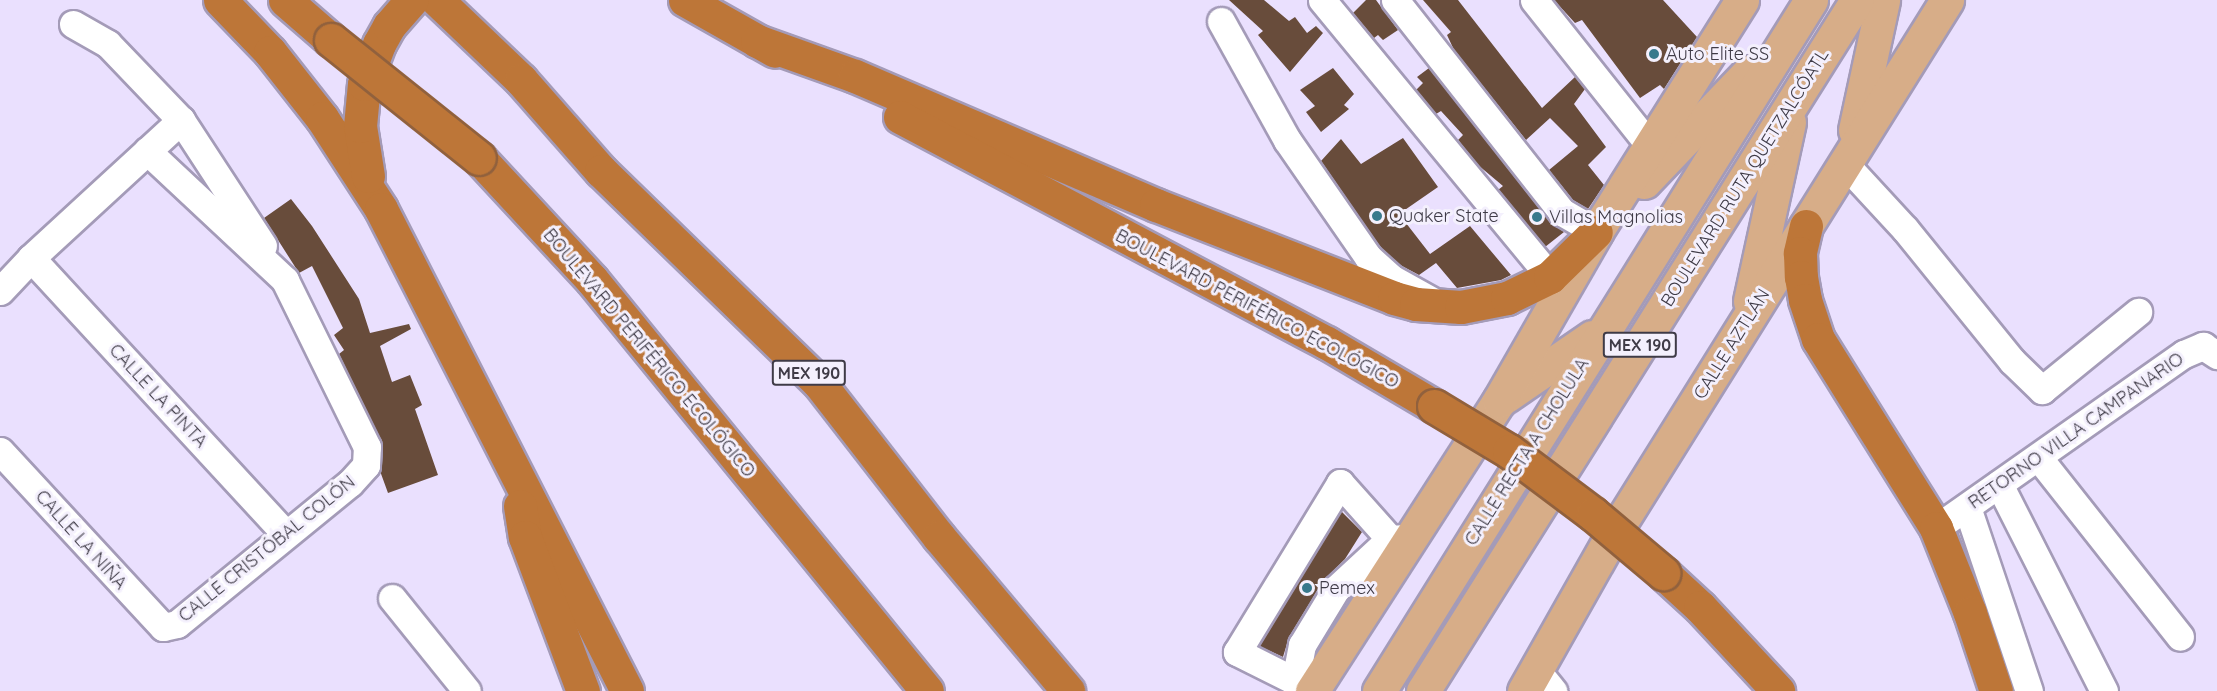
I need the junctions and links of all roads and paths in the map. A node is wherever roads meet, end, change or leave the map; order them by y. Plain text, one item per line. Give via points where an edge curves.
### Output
1 (220, 0) edge
2 (285, 0) edge
3 (412, 0) edge
4 (437, 0) edge
5 (685, 0) edge
6 (1322, 0) edge
7 (1395, 0) edge
8 (1534, 0) edge
9 (1742, 0) edge
10 (1857, 0) edge
11 (1883, 0) edge
12 (1947, 0) edge
13 (1805, 10) edge
14 (1221, 21) dead end
15 (73, 24) dead end
16 (757, 41) junction
17 (1794, 101) junction
18 (181, 120) junction
19 (1650, 146) junction
20 (147, 151) junction
21 (1847, 158) junction
22 (381, 209) junction
23 (1806, 226) junction
24 (1596, 232) junction
25 (31, 258) junction
26 (1550, 277) junction
27 (285, 280) junction
28 (0, 291) edge
29 (1439, 307) junction
30 (2138, 312) dead end
31 (1746, 323) junction
32 (1604, 329) junction
33 (2217, 355) edge
34 (1499, 401) junction
35 (0, 451) edge
36 (2038, 457) junction
37 (513, 466) junction
38 (1999, 484) junction
39 (1967, 507) junction
40 (1936, 528) junction
41 (286, 534) junction
42 (1399, 539) junction
43 (392, 598) dead end
44 (1970, 613) junction
45 (1317, 621) junction
46 (164, 627) joint
47 (2180, 637) dead end
48 (1341, 645) junction
49 (1538, 684) edge
50 (1302, 688) edge
51 (466, 691) edge
52 (583, 691) edge
53 (627, 691) edge
54 (927, 691) edge
55 (1068, 691) edge
56 (1379, 691) edge
57 (1424, 691) edge
58 (1778, 691) edge
59 (1975, 691) edge
60 (1996, 691) edge
61 (2029, 691) edge
62 (2104, 691) edge

1 - 22 highway via 270,52 322,118
2 - 54 highway, BOULEVARD PERIFÉRICO ECOLÓGICO, bridge via 479,158 592,279
3 - 22 highway via 378,44 363,95 362,148
4 - 55 highway, MEX 190 via 520,80 602,171 819,382 939,537
5 - 16 highway, BOULEVARD PERIFÉRICO ECOLÓGICO
6 - 26 street
7 - 24 street via 1562,212
8 - 19 street
9 - 19 main road
10 - 17 main road, BOULEVARD RUTA QUETZALCÓATL / MEX 190
11 - 21 main road
12 - 21 main road, CALLE AZTLÁN
13 - 24 main road
13 - 32 main road, CALLE RECTA A CHOLULA / MEX 190
14 - 29 street via 1287,140 1368,257 1392,278 1434,299
15 - 18 street via 108,44
16 - 29 highway via 855,76 1156,206 1394,298
16 - 58 highway, BOULEVARD PERIFÉRICO ECOLÓGICO, bridge via 1327,343 1509,451 1663,573
17 - 31 main road
17 - 57 main road, BOULEVARD RUTA QUETZALCÓATL / MEX 190
18 - 20 street
18 - 27 street
19 - 24 main road
20 - 25 street
20 - 27 street
21 - 23 main road, CALLE AZTLÁN
21 - 30 street via 2012,361 2042,390
22 - 37 highway
23 - 31 main road, CALLE AZTLÁN
23 - 40 highway via 1800,253 1801,277 1818,339
24 - 26 highway
24 - 34 main road
25 - 28 street
25 - 41 street, CALLE LA PINTA
26 - 29 highway via 1507,298
27 - 41 street, CALLE CRISTÓBAL COLÓN via 367,447 366,465 350,483
31 - 49 main road, CALLE AZTLÁN via 1609,541
32 - 34 main road
32 - 56 main road, CALLE RECTA A CHOLULA / MEX 190
33 - 36 street, RETORNO VILLA CAMPANARIO via 2203,346 2184,354
34 - 42 main road
35 - 46 street, CALLE LA NIÑA
36 - 38 street, RETORNO VILLA CAMPANARIO
36 - 47 street
37 - 52 highway via 525,537
37 - 53 highway
38 - 39 street, RETORNO VILLA CAMPANARIO
38 - 62 street
39 - 40 street, RETORNO VILLA CAMPANARIO
39 - 61 street
40 - 44 highway
41 - 46 street, CALLE CRISTÓBAL COLÓN via 177,624
42 - 45 street via 1336,589
42 - 48 main road
42 - 50 street via 1340,483 1237,652
43 - 51 street
44 - 59 highway
44 - 60 highway
45 - 48 street
45 - 50 street via 1302,645
48 - 50 main road

